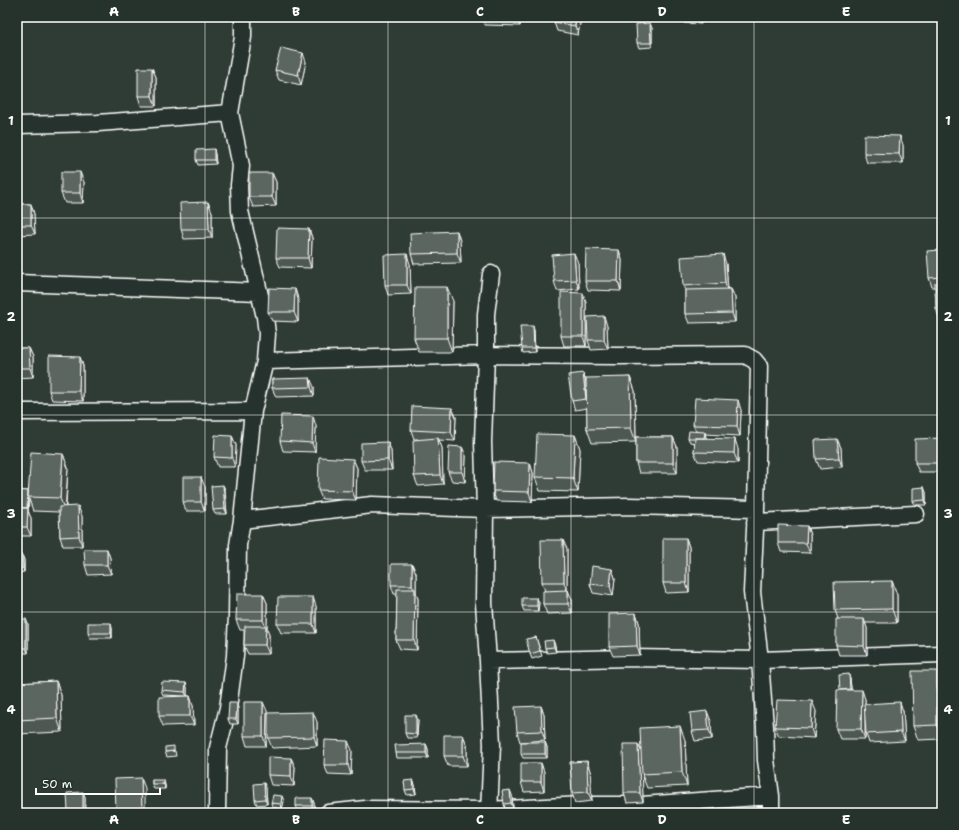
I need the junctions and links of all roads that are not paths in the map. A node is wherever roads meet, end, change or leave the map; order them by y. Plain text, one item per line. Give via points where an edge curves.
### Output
1 (243, 17) edge
2 (230, 113) junction
3 (17, 125) edge
4 (491, 274) dead end
5 (17, 282) edge
6 (259, 292) junction
7 (486, 355) junction
8 (265, 361) junction
9 (253, 411) junction
10 (17, 412) edge
11 (485, 509) junction
12 (916, 514) dead end
13 (755, 516) junction
14 (242, 520) junction
15 (942, 654) edge
16 (760, 660) junction
17 (488, 661) junction
18 (771, 796) junction
19 (489, 812) edge
20 (217, 813) edge
21 (328, 813) edge
22 (771, 813) edge

1 - 2 street via 243,37
2 - 3 street via 98,123
2 - 6 street via 241,166 240,211
4 - 7 street via 486,314
5 - 6 street
6 - 8 street via 267,334
7 - 8 street
7 - 11 street via 483,442
7 - 13 street via 745,355 754,360 759,366
8 - 9 street
9 - 10 street
9 - 14 street
11 - 13 street via 629,506
11 - 14 street via 372,505
11 - 17 street via 484,603
12 - 13 street
13 - 16 street via 752,592
14 - 20 street via 238,545 235,656 228,708 218,748
15 - 16 street
16 - 17 street via 631,658
16 - 18 street via 766,760
17 - 19 street via 492,745
18 - 19 street
18 - 22 street
19 - 21 street via 365,809

